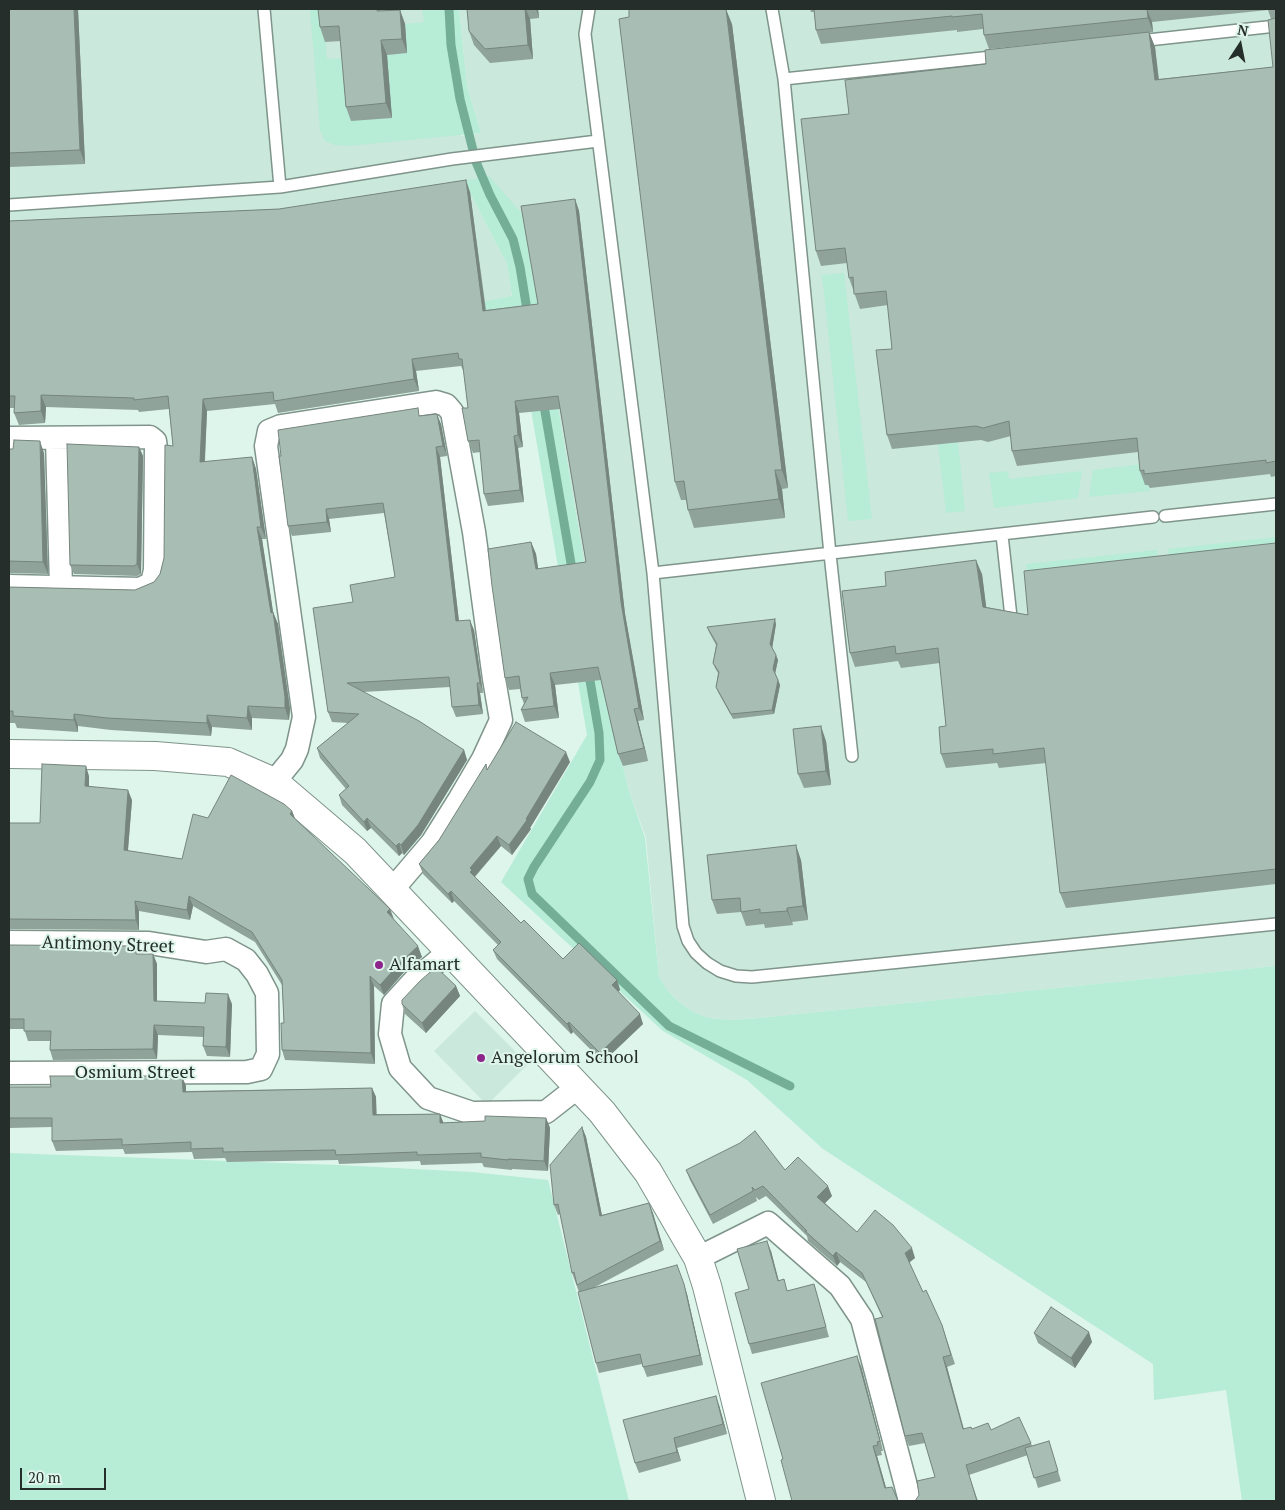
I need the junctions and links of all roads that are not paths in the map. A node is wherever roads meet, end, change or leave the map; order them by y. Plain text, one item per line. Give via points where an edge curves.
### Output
1 (264, 9) edge
2 (590, 9) edge
3 (772, 9) edge
4 (1276, 26) edge
5 (1129, 42) edge
6 (1011, 55) edge
7 (784, 80) junction
8 (598, 141) junction
9 (280, 187) junction
10 (9, 205) edge
11 (9, 438) edge
12 (57, 439) junction
13 (1276, 504) edge
14 (1165, 516) dead end
15 (1153, 517) dead end
16 (1002, 535) junction
17 (830, 554) junction
18 (653, 573) junction
19 (9, 586) edge
20 (61, 587) junction
21 (1011, 617) edge
22 (9, 754) edge
23 (852, 756) dead end
24 (274, 782) junction
25 (392, 890) junction
26 (1276, 924) edge
27 (9, 942) edge
28 (450, 951) junction
29 (261, 1069) joint
30 (9, 1073) edge
31 (578, 1087) junction
32 (698, 1258) junction
33 (761, 1501) edge
34 (910, 1501) edge

1 - 9 lane
2 - 8 lane via 585,34
3 - 7 lane
4 - 5 lane
6 - 7 lane
7 - 17 lane
8 - 9 lane via 452,159
8 - 18 lane
9 - 10 lane
11 - 12 street
12 - 20 street
12 - 20 street via 150,437 156,448 155,570 152,583 140,589
13 - 14 lane
15 - 16 lane
16 - 17 lane
16 - 21 lane
17 - 18 lane
17 - 23 lane
18 - 26 lane via 684,926 696,953 720,971 752,977
19 - 20 street
22 - 24 street via 155,756 228,762
24 - 25 street via 355,851
24 - 25 street via 292,760 304,717 266,446 269,431 281,426 436,402 446,405 452,412 474,532 501,720 484,759 432,843
25 - 28 street
27 - 29 street, Antimony Street via 149,944 206,952 226,949 246,960 267,993 268,1054
28 - 31 street
28 - 31 street via 414,981 393,1004 390,1034 400,1068 428,1098 472,1113 546,1112
29 - 30 street, Osmium Street via 247,1072
31 - 32 street via 602,1112 648,1172
32 - 33 street
32 - 34 street via 768,1223 840,1286 862,1319

